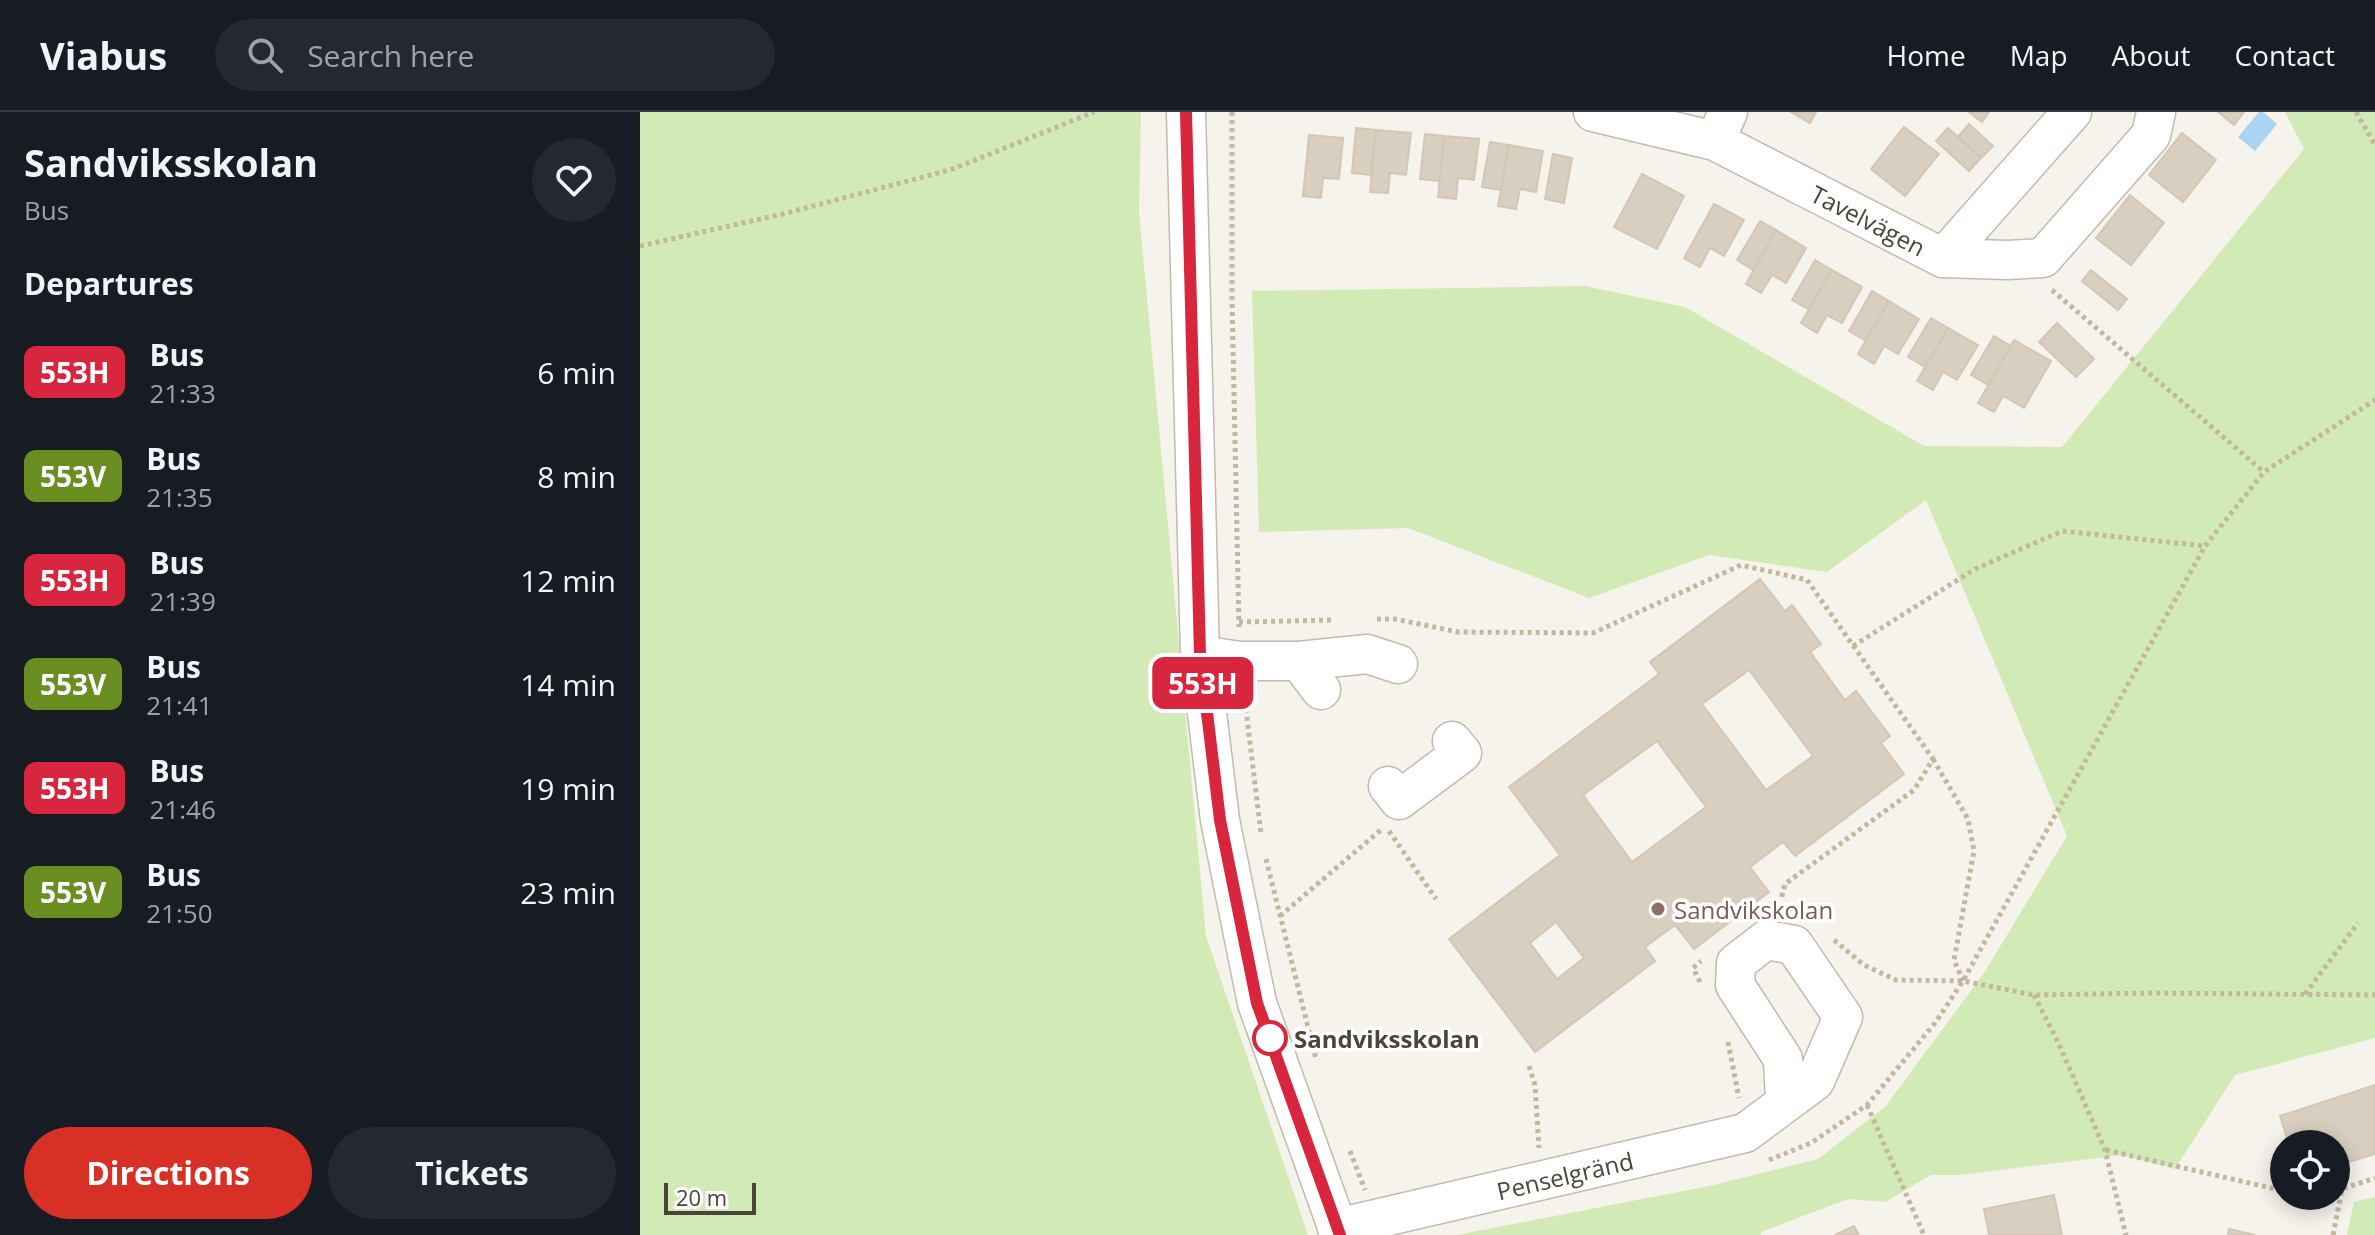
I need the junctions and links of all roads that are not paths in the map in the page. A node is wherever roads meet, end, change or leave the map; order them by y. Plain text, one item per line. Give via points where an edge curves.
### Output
1 (1186, 112) edge
2 (1593, 112) edge
3 (2072, 112) edge
4 (2154, 124) edge
5 (1722, 127) edge
6 (1943, 258) junction
7 (1200, 655) junction
8 (1398, 664) dead end
9 (1452, 741) dead end
10 (1388, 786) dead end
11 (1785, 1103) dead end
12 (1338, 1232) edge

1 - 7 street
2 - 5 street, Tavelvägen
3 - 6 street
4 - 6 street, Tavelvägen via 2043,258
5 - 6 street, Tavelvägen
7 - 8 street via 1310,676 1367,654
7 - 12 street via 1220,820 1257,1003
9 - 10 street via 1462,753 1399,800
11 - 12 street, Penselgränd via 1745,1133

